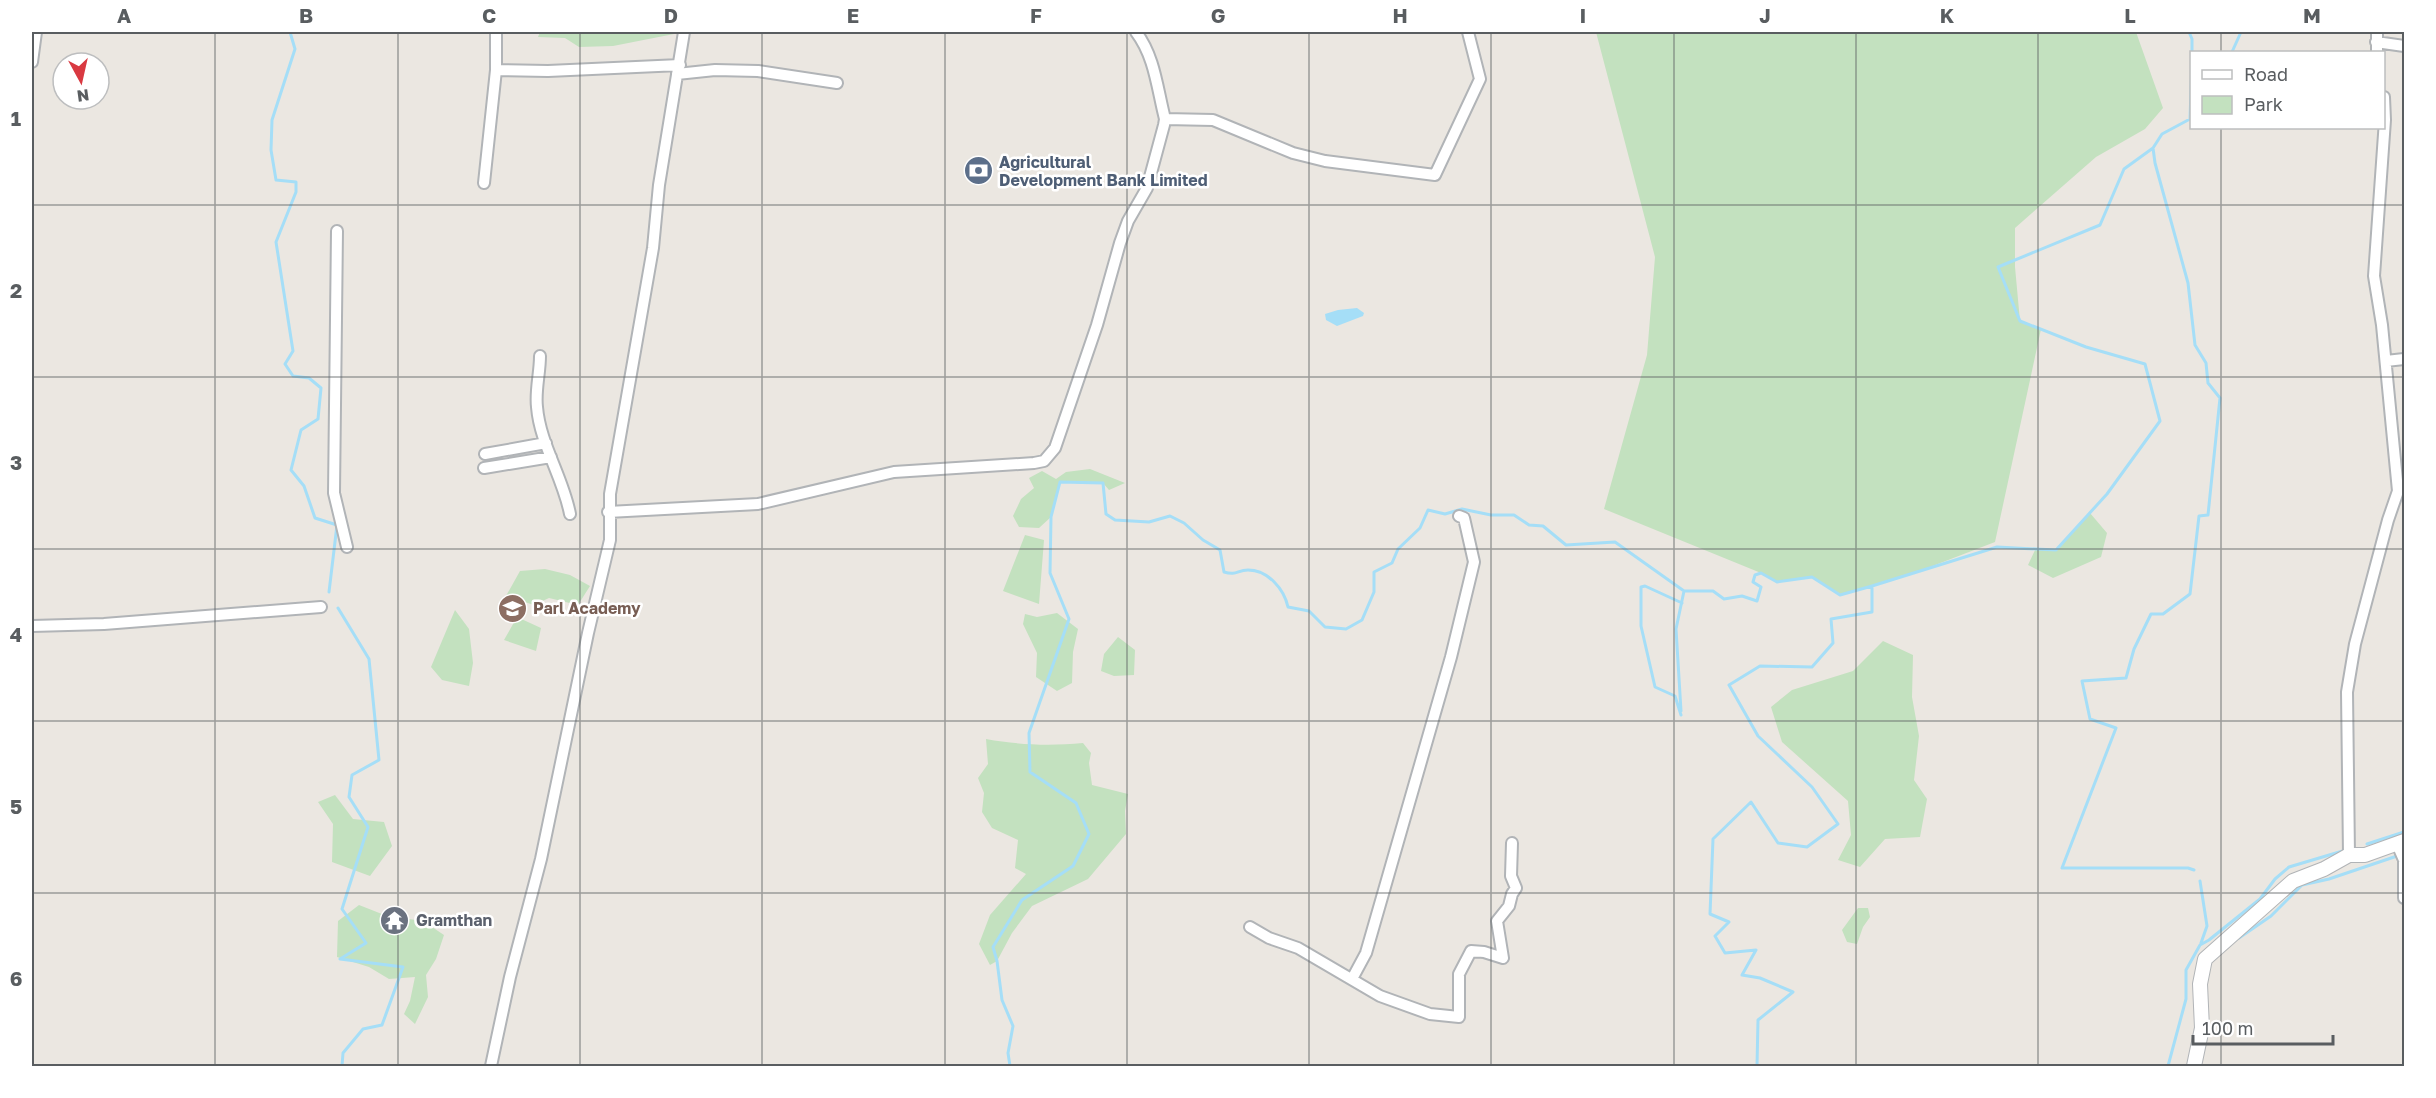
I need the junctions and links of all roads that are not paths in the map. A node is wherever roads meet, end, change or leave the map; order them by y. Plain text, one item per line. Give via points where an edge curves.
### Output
1 (36, 32) edge
2 (496, 32) edge
3 (684, 32) edge
4 (1136, 32) edge
5 (1468, 32) edge
6 (2377, 42) edge
7 (2404, 46) edge
8 (32, 62) edge
9 (496, 70) junction
10 (679, 70) junction
11 (837, 83) dead end
12 (1165, 119) junction
13 (2384, 129) edge
14 (484, 183) dead end
15 (337, 231) dead end
16 (540, 356) dead end
17 (2404, 359) edge
18 (2386, 361) junction
19 (546, 443) junction
20 (485, 454) dead end
21 (552, 457) junction
22 (484, 468) dead end
23 (608, 512) junction
24 (570, 514) dead end
25 (1459, 516) dead end
26 (347, 547) dead end
27 (321, 607) dead end
28 (32, 626) edge
29 (1512, 843) dead end
30 (2401, 843) edge
31 (2349, 855) junction
32 (2404, 898) edge
33 (1250, 927) dead end
34 (1352, 979) junction
35 (491, 1066) edge
36 (2194, 1066) edge

1 - 8 street
2 - 9 street
3 - 10 street
4 - 12 street via 1152,62
5 - 12 street via 1480,79 1435,175 1293,153 1213,120
6 - 7 street
9 - 10 street
9 - 14 street
10 - 11 street via 758,71
10 - 23 street
12 - 23 street via 1152,175 1128,220 1055,448 1044,461 902,471 758,504
13 - 18 street via 2374,276
15 - 26 street via 334,493
16 - 19 street via 536,406
17 - 18 street
18 - 31 street via 2398,490 2355,644 2347,692
19 - 20 street
19 - 21 street
21 - 22 street
21 - 24 street
23 - 35 street via 610,540 541,859
25 - 34 street via 1464,518 1474,562 1451,657 1366,953
27 - 28 street
29 - 34 street via 1511,876 1516,888 1497,921 1503,958 1471,951 1459,974 1459,1017 1430,1014 1380,996
30 - 31 street via 2365,855
30 - 32 street
31 - 36 street via 2293,881 2205,959 2200,984 2202,1028
33 - 34 street via 1298,948

